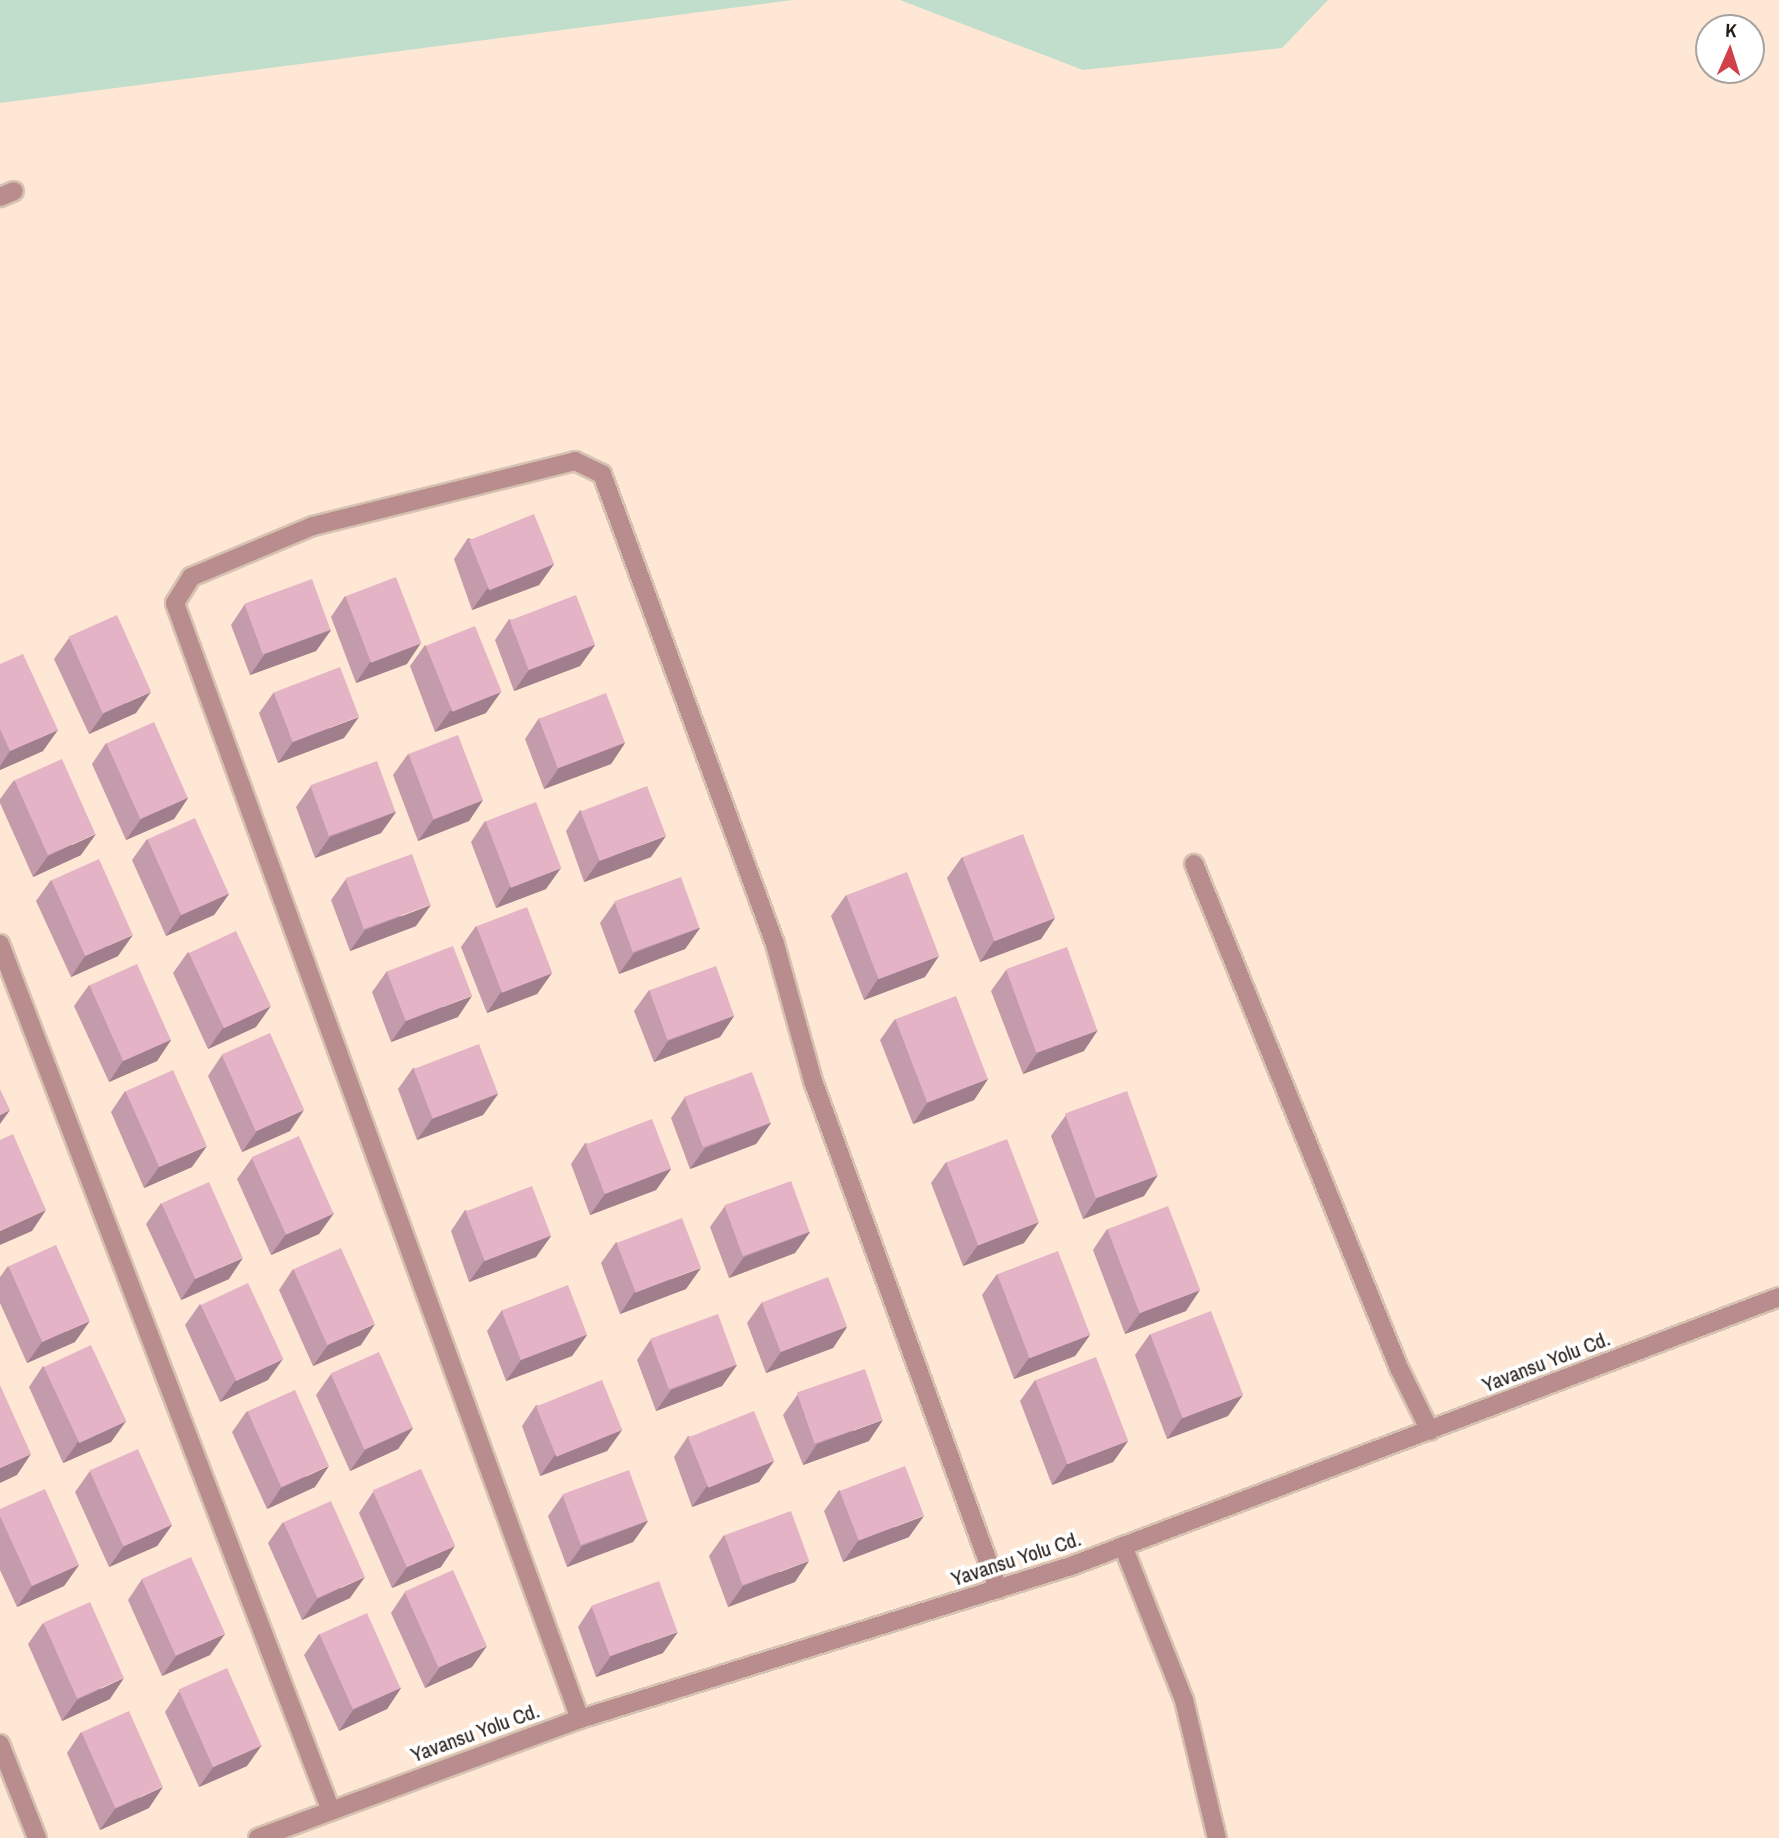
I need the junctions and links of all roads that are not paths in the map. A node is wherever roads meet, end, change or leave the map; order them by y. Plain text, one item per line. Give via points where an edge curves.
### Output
1 (1194, 864) dead end
2 (0, 944) edge
3 (1779, 1297) edge
4 (1430, 1431) junction
5 (1123, 1546) junction
6 (998, 1589) junction
7 (580, 1719) junction
8 (0, 1744) edge
9 (331, 1811) junction
10 (37, 1838) edge
11 (258, 1838) edge
12 (1217, 1838) edge

1 - 4 street via 1399,1368
2 - 9 street
3 - 4 street, Yavansu Yolu Cd.
4 - 5 street, Yavansu Yolu Cd.
5 - 6 street, Yavansu Yolu Cd.
5 - 12 street via 1184,1700
6 - 7 street, Yavansu Yolu Cd.
6 - 7 street via 813,1081 775,944 602,474 575,461 313,526 191,576 175,603
7 - 9 street, Yavansu Yolu Cd.
8 - 10 street
9 - 11 street, Yavansu Yolu Cd.

